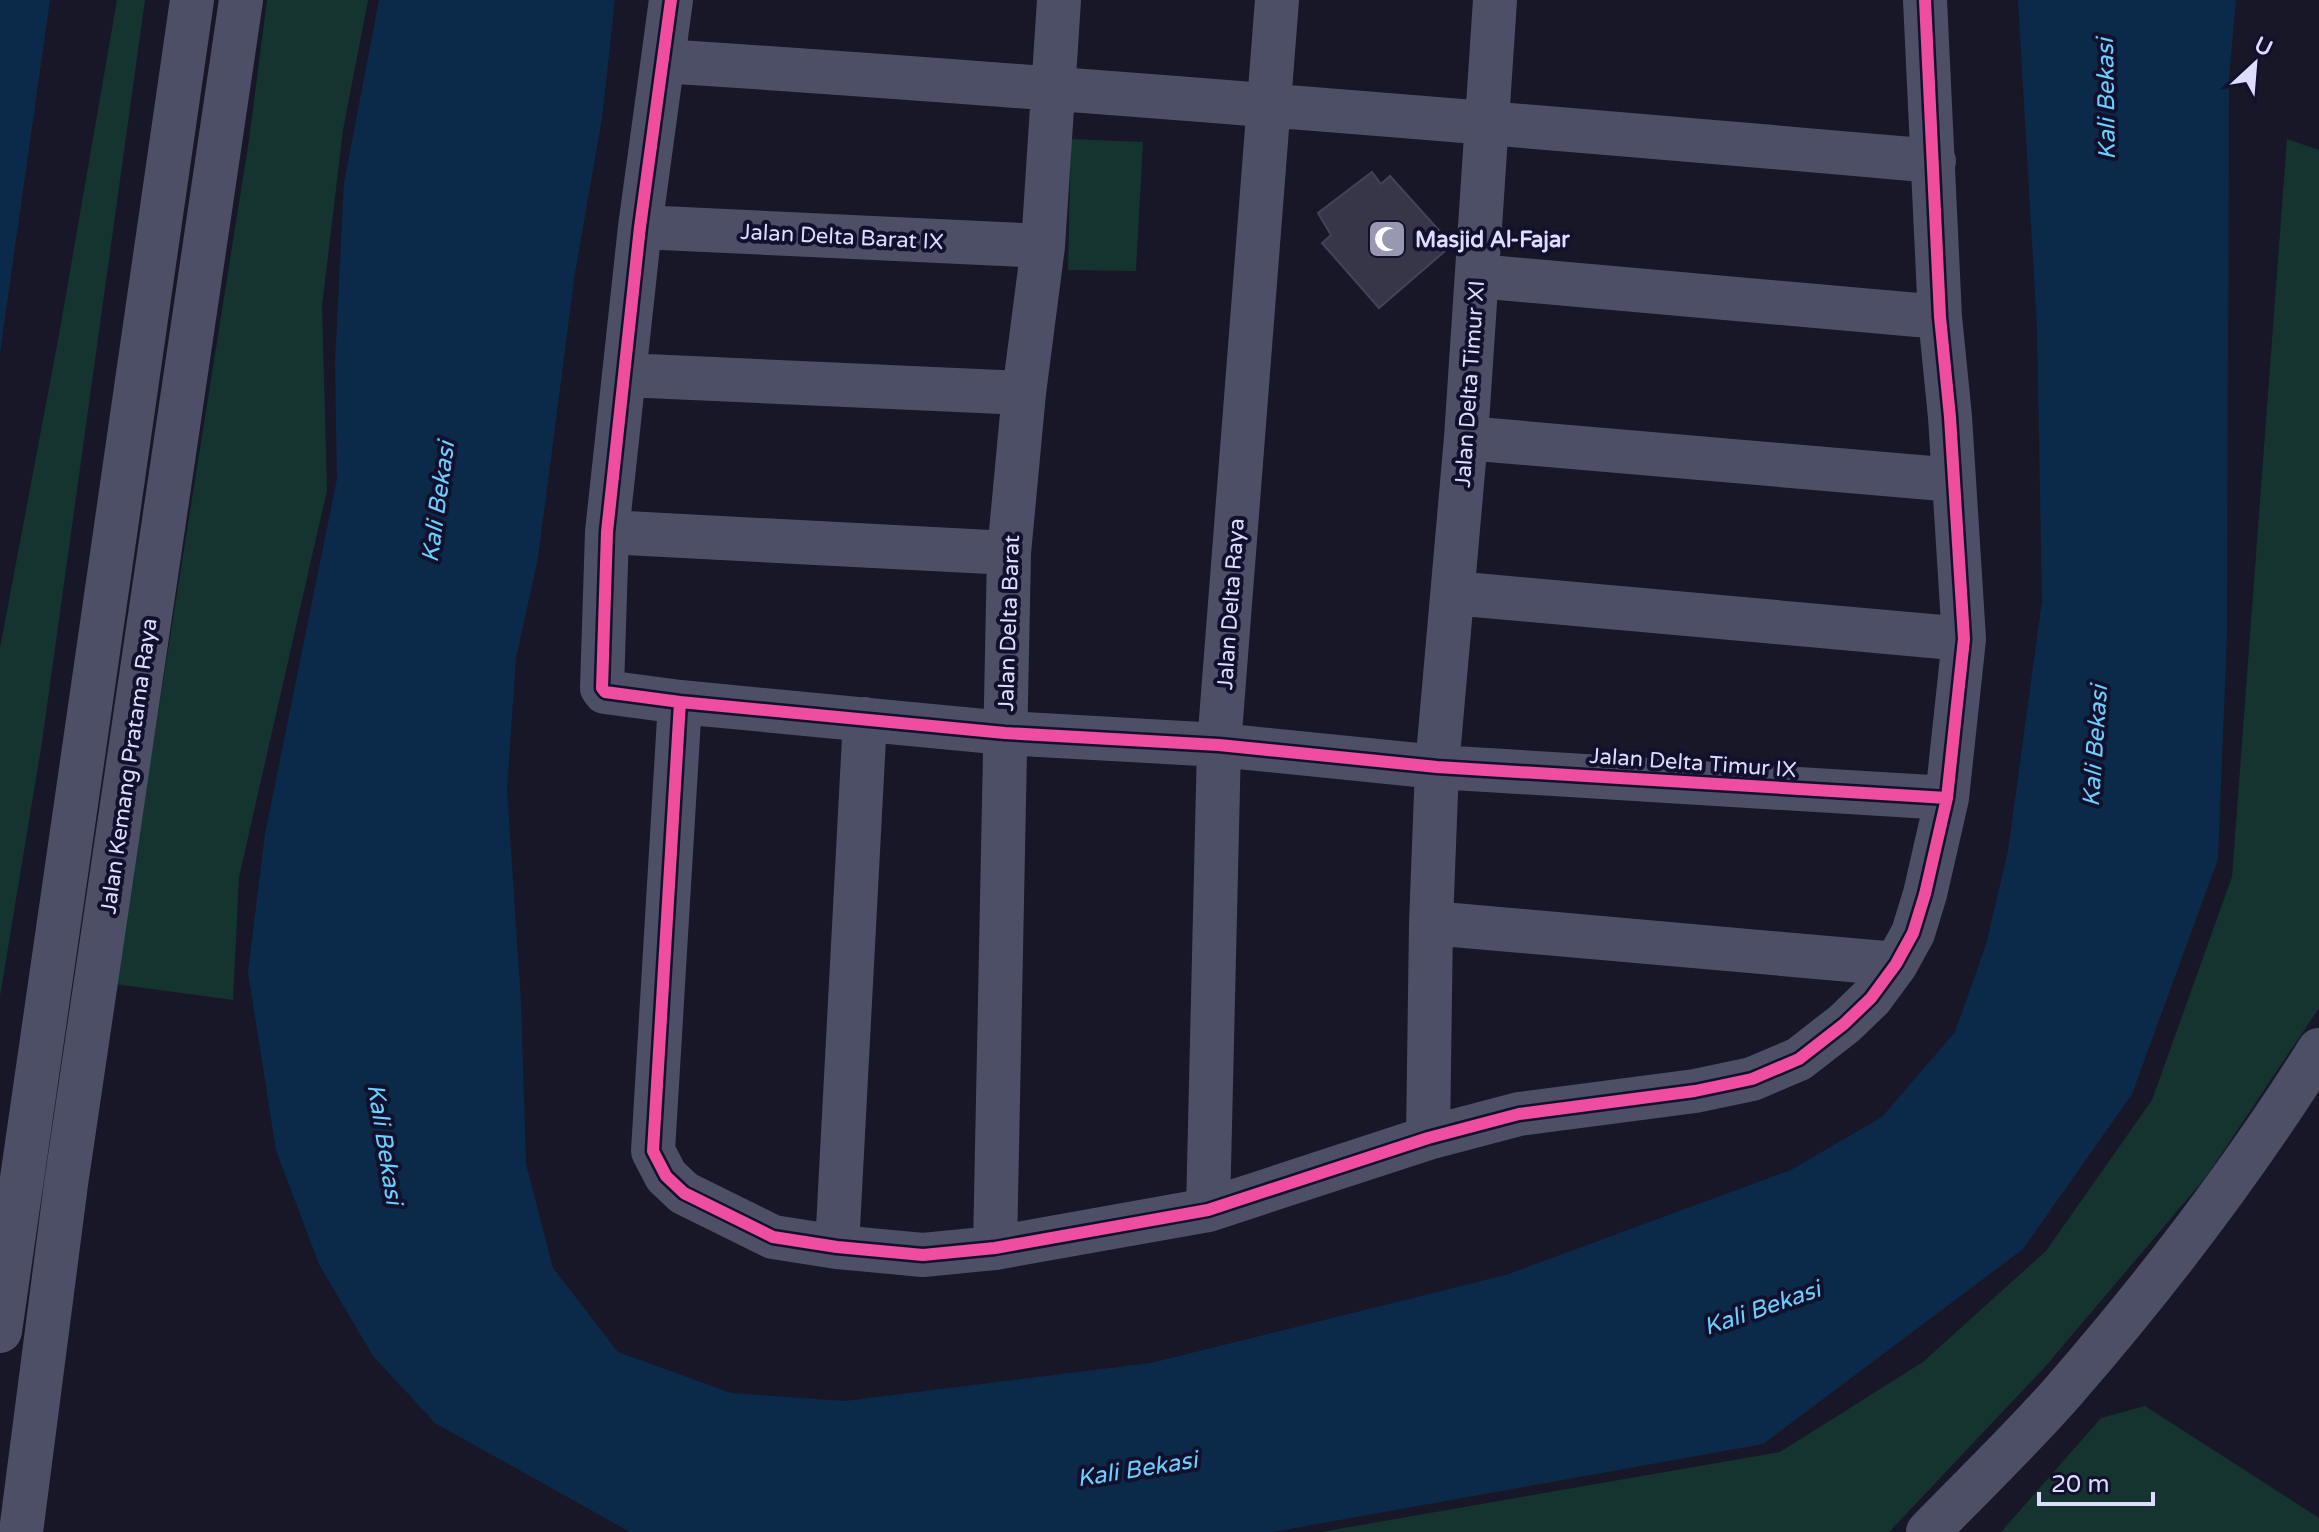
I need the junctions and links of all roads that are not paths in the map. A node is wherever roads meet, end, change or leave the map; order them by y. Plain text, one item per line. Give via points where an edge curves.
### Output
1 (192, 0) edge
2 (241, 0) edge
3 (671, 0) edge
4 (1059, 0) edge
5 (1277, 0) edge
6 (1495, 0) edge
7 (1925, 0) edge
8 (663, 61) junction
9 (1052, 87) junction
10 (1268, 104) junction
11 (1487, 121) junction
12 (1934, 161) junction
13 (640, 227) junction
14 (1043, 246) junction
15 (1477, 276) junction
16 (1940, 317) junction
17 (625, 375) junction
18 (1024, 393) junction
19 (1466, 438) junction
20 (1954, 480) junction
21 (607, 532) junction
22 (1009, 553) junction
23 (1453, 593) junction
24 (1964, 639) junction
25 (680, 702) junction
26 (865, 719) junction
27 (1005, 733) junction
28 (1219, 745) junction
29 (1437, 767) junction
30 (1947, 798) junction
31 (1431, 923) junction
32 (1896, 964) junction
33 (2319, 1050) edge
34 (1428, 1138) junction
35 (1208, 1210) junction
36 (837, 1247) junction
37 (995, 1248) junction
38 (0, 1331) edge
39 (1938, 1527) edge
40 (21, 1532) edge

1 - 38 street, Jalan Kemang Pratama Raya
2 - 40 street, Jalan Kemang Pratama Raya via 66,1184
3 - 8 street
4 - 9 street, Jalan Delta Barat
5 - 10 street, Jalan Delta Raya
6 - 11 street, Jalan Delta Timur XI
7 - 12 street
8 - 9 street
8 - 13 street
9 - 10 street
9 - 14 street, Jalan Delta Barat
10 - 11 street
10 - 28 street, Jalan Delta Raya
11 - 12 street
11 - 15 street, Jalan Delta Timur XI
12 - 16 street
13 - 14 street, Jalan Delta Barat IX
13 - 17 street
14 - 18 street, Jalan Delta Barat
15 - 16 street
15 - 19 street, Jalan Delta Timur XI
16 - 20 street
17 - 18 street
17 - 21 street
18 - 22 street, Jalan Delta Barat
19 - 20 street
19 - 23 street, Jalan Delta Timur XI
20 - 24 street
21 - 22 street
21 - 25 street, Jalan Delta Timur IX via 602,688 609,694
22 - 27 street, Jalan Delta Barat
23 - 24 street
23 - 29 street, Jalan Delta Timur XI
24 - 30 street
25 - 26 street, Jalan Delta Timur IX
25 - 36 street via 653,1151 666,1176 684,1193 773,1237
26 - 27 street, Jalan Delta Timur IX
26 - 36 street
27 - 28 street, Jalan Delta Timur IX
27 - 37 street, Jalan Delta Barat
28 - 29 street, Jalan Delta Timur IX
28 - 35 street, Jalan Delta Raya
29 - 30 street, Jalan Delta Timur IX
29 - 31 street, Jalan Delta Timur XI
30 - 32 street via 1917,920
31 - 32 street
31 - 34 street, Jalan Delta Timur XI
32 - 34 street via 1844,1024 1799,1059 1752,1079 1519,1114
33 - 39 street via 2238,1171 2115,1328
34 - 35 street
35 - 37 street
36 - 37 street via 923,1255

